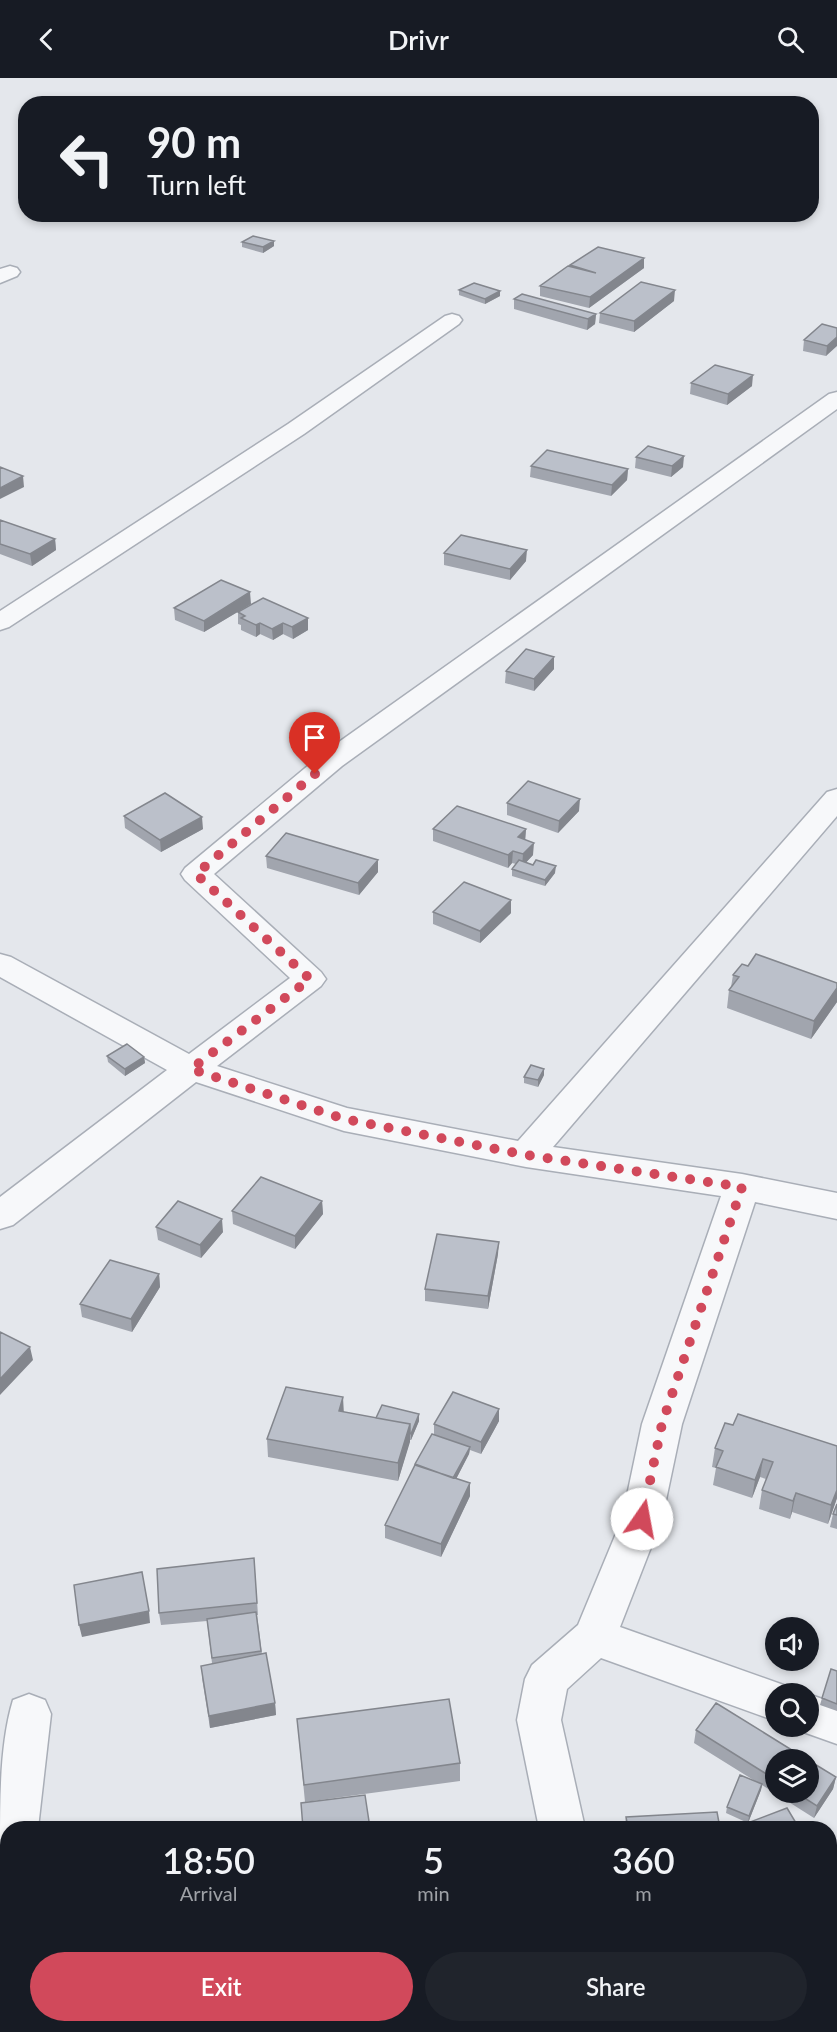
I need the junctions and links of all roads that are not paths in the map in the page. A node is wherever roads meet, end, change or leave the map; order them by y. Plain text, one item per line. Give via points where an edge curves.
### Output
1 (452, 320) dead end
2 (837, 399) edge
3 (0, 622) edge
4 (837, 798) edge
5 (0, 964) edge
6 (191, 1069) junction
7 (526, 1155) junction
8 (742, 1187) junction
9 (837, 1206) edge
10 (0, 1216) edge
11 (595, 1637) junction
12 (765, 1698) edge
13 (29, 1714) dead end
14 (819, 1718) edge
15 (837, 1724) edge
16 (16, 1821) edge
17 (561, 1821) edge

1 - 3 street via 296,429
2 - 6 street via 332,760 196,874 310,979
4 - 7 street
5 - 6 street
6 - 7 street via 344,1119
6 - 10 street
7 - 8 street
8 - 9 street
8 - 11 street via 662,1424 642,1519
11 - 12 street
11 - 17 street via 547,1679 539,1720
13 - 16 street
14 - 15 street

